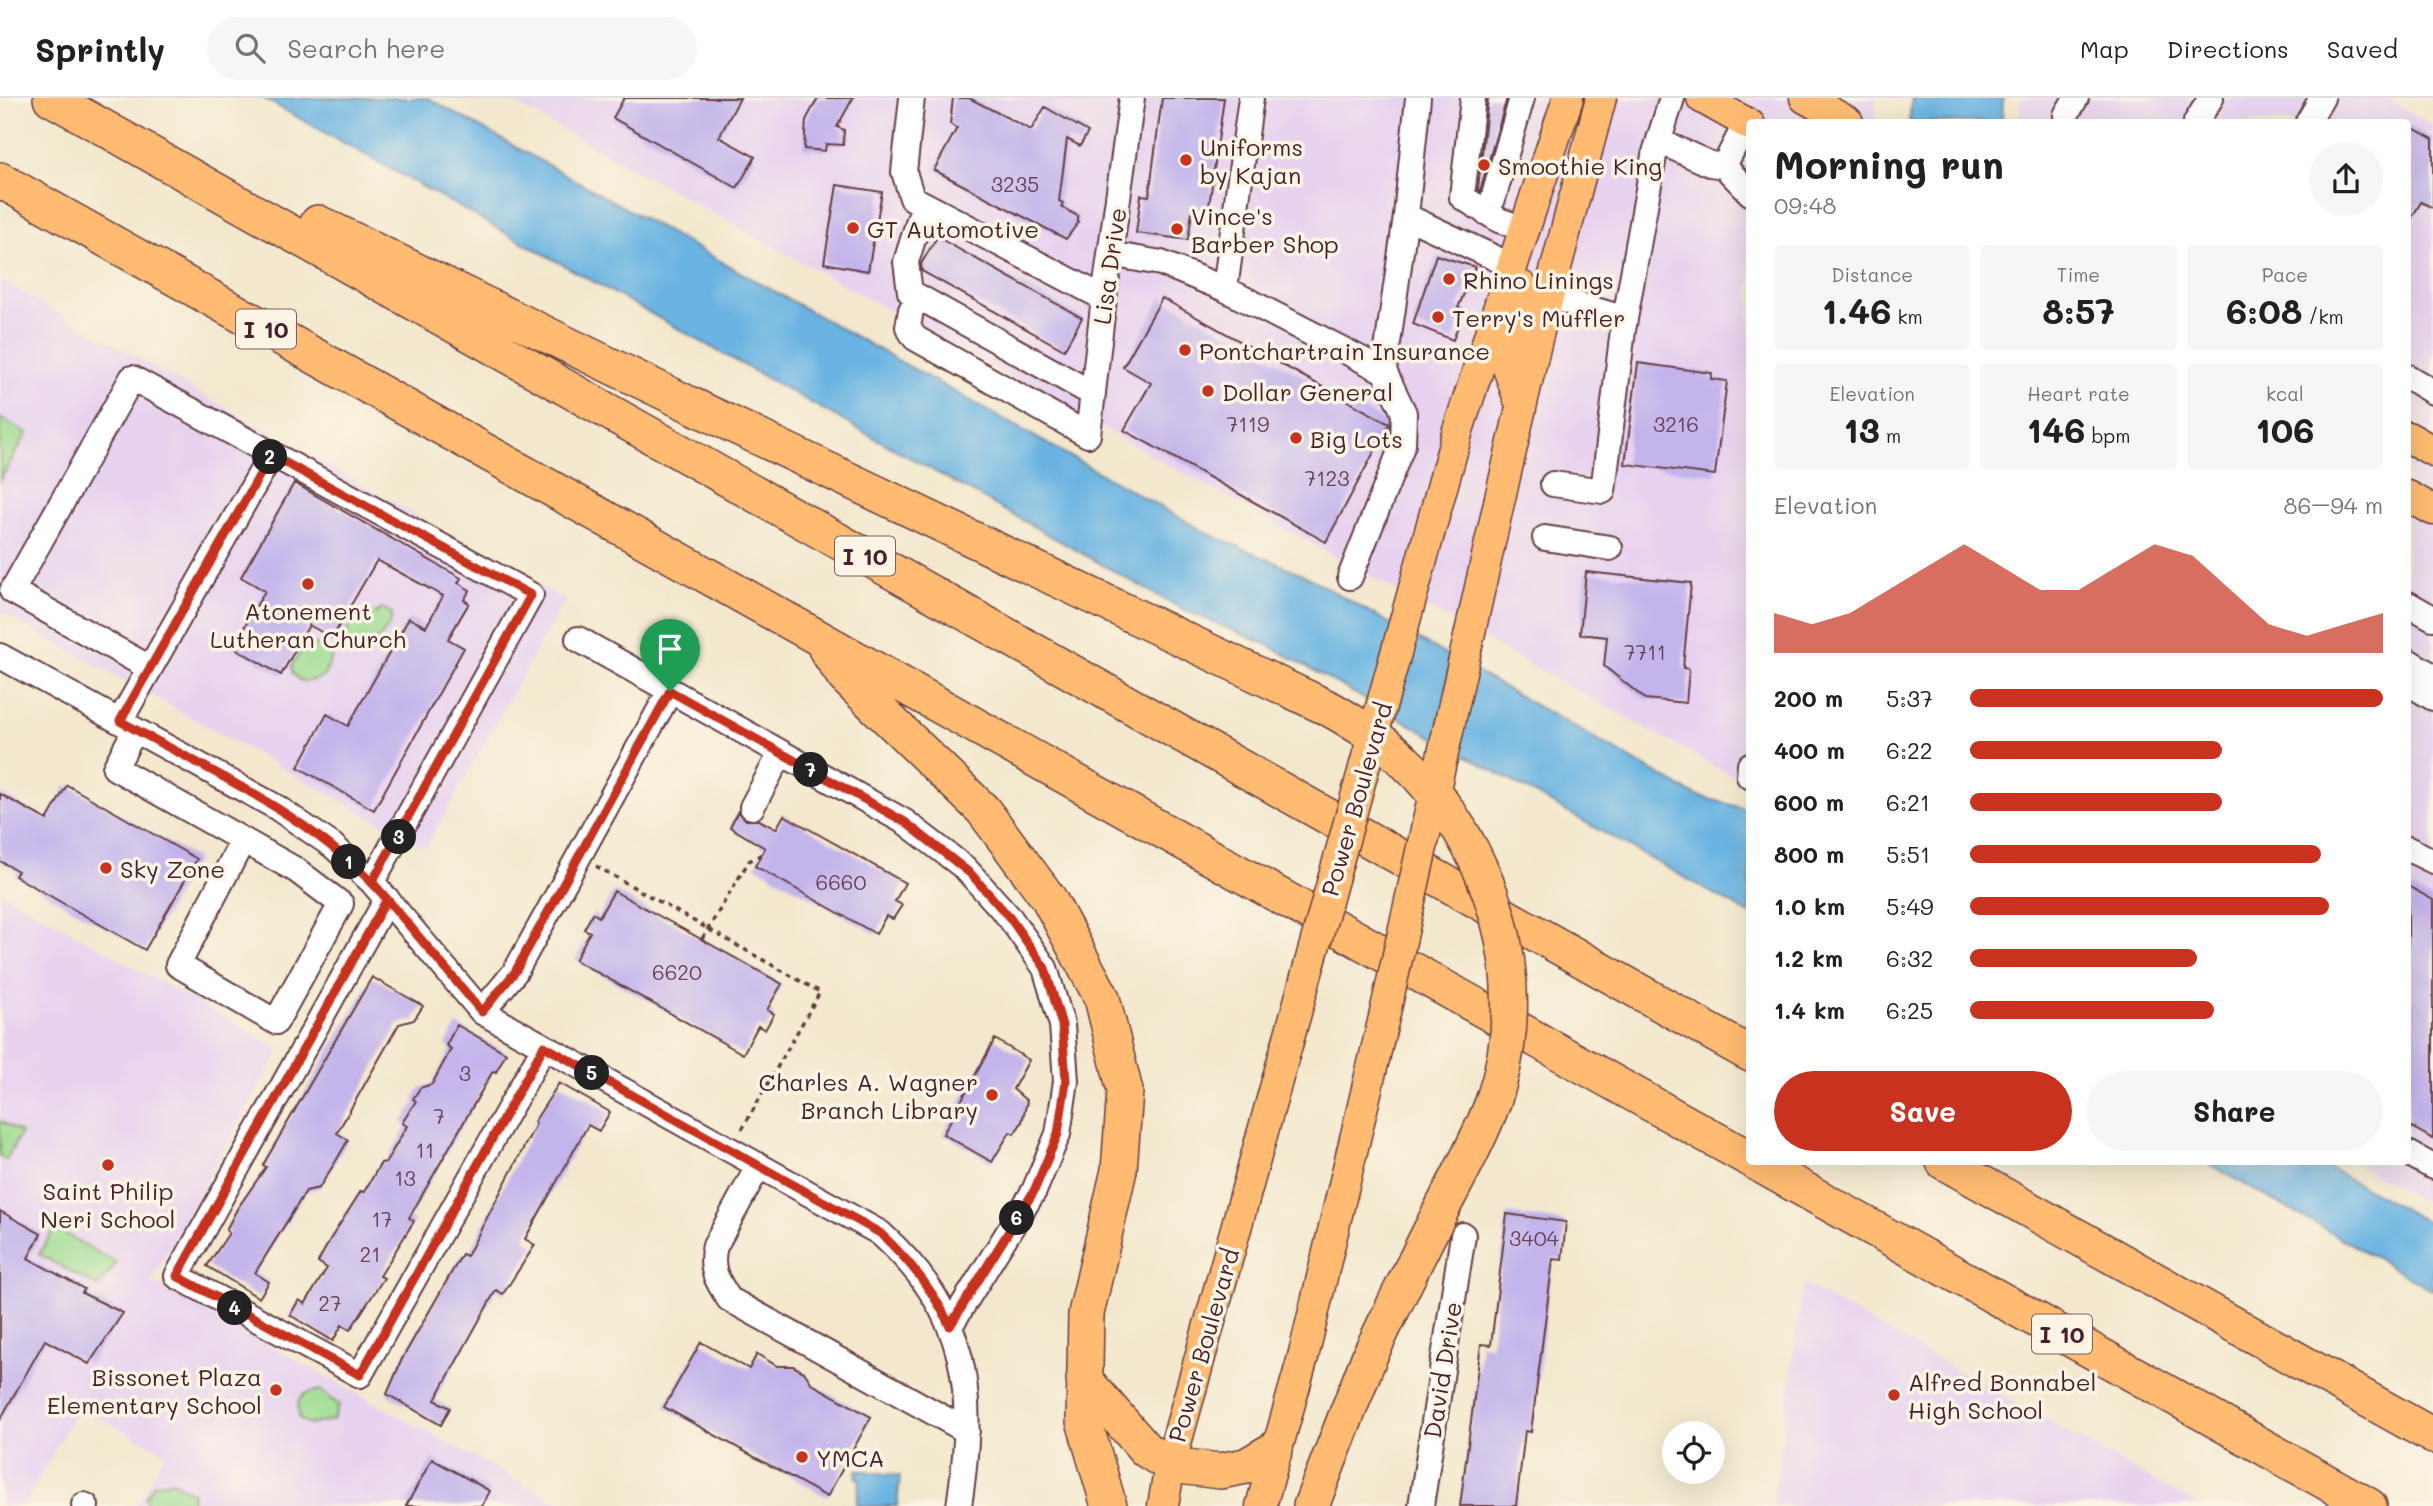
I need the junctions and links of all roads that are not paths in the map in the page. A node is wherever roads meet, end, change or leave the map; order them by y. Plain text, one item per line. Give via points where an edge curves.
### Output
1 (51, 98) edge
2 (60, 98) edge
3 (912, 98) edge
4 (1132, 98) edge
5 (1251, 98) edge
6 (1418, 98) edge
7 (1473, 98) edge
8 (1522, 98) edge
9 (1568, 98) edge
10 (1601, 98) edge
11 (1672, 98) edge
12 (1702, 98) edge
13 (1805, 98) edge
14 (2076, 98) edge
15 (2211, 98) edge
16 (2302, 98) edge
17 (2322, 98) edge
18 (1843, 119) edge
19 (2067, 119) edge
20 (2198, 119) edge
21 (2310, 119) edge
22 (1746, 123) edge
23 (1746, 128) edge
24 (1658, 141) junction
25 (1724, 166) junction
26 (0, 180) edge
27 (1746, 189) edge
28 (916, 195) junction
29 (1485, 212) junction
30 (1406, 216) junction
31 (1527, 230) junction
32 (1110, 254) junction
33 (1514, 267) junction
34 (1226, 289) junction
35 (1548, 296) junction
36 (918, 298) junction
37 (1104, 298) junction
38 (1623, 330) junction
39 (1384, 371) junction
40 (2411, 379) edge
41 (2433, 392) edge
42 (1093, 394) junction
43 (1521, 406) junction
44 (2411, 439) edge
45 (2433, 451) edge
46 (271, 455) junction
47 (2411, 455) edge
48 (2433, 466) edge
49 (1553, 484) dead end
50 (1545, 538) dead end
51 (1610, 548) dead end
52 (1350, 577) dead end
53 (2411, 606) edge
54 (2433, 618) edge
55 (818, 637) junction
56 (578, 639) dead end
57 (0, 656) edge
58 (2411, 663) edge
59 (148, 667) junction
60 (2433, 676) edge
61 (2411, 685) edge
62 (670, 691) junction
63 (2433, 698) edge
64 (127, 726) junction
65 (781, 754) junction
66 (752, 807) dead end
67 (319, 837) junction
68 (243, 840) junction
69 (2411, 850) edge
70 (2433, 861) edge
71 (296, 870) junction
72 (379, 890) junction
73 (482, 1012) junction
74 (544, 1046) junction
75 (1746, 1052) edge
76 (2411, 1155) edge
77 (1746, 1157) edge
78 (1760, 1165) edge
79 (1949, 1165) edge
80 (759, 1166) junction
81 (2433, 1167) edge
82 (1463, 1235) dead end
83 (2195, 1302) junction
84 (950, 1326) junction
85 (1084, 1379) junction
86 (2433, 1417) edge
87 (967, 1431) junction
88 (2433, 1436) edge
89 (1275, 1449) junction
90 (1170, 1465) junction
91 (958, 1506) edge
92 (1109, 1506) edge
93 (1163, 1506) edge
94 (1261, 1506) edge
95 (1311, 1506) edge
96 (1421, 1506) edge
97 (2369, 1506) edge

1 - 75 highway, I 10
2 - 95 highway, bridge via 1332,710 1400,757 1454,820 1494,900 1510,996 1507,1048 1493,1102 1370,1355
3 - 28 street via 904,172
4 - 32 street, Lisa Drive
5 - 34 street
6 - 30 street
7 - 29 street via 1462,198
8 - 29 street via 1493,199
9 - 31 main road, Power Boulevard
10 - 35 main road
11 - 24 street
12 - 22 main road
13 - 18 main road
14 - 19 street
15 - 20 street
16 - 17 street
17 - 21 street
23 - 25 street
24 - 25 street
24 - 38 street
25 - 27 street
26 - 55 highway, I 10
28 - 36 street via 906,262 910,292
28 - 37 street
29 - 31 street
30 - 33 street
30 - 39 street
31 - 33 main road, Power Boulevard
32 - 34 street via 1161,263
32 - 37 street, Lisa Drive
33 - 43 main road via 1523,283 1508,368
33 - 90 main road, Power Boulevard, bridge via 1458,430
34 - 39 street
35 - 38 street via 1619,317
35 - 43 main road
36 - 42 street
36 - 42 street, Lisa Drive via 908,327 915,338 1088,435
37 - 42 street, Lisa Drive
38 - 49 street via 1603,491
39 - 52 street via 1404,413 1403,444
40 - 41 street
43 - 89 main road, bridge via 1385,1013 1303,1357
44 - 45 main road
46 - 59 street
46 - 59 street via 132,378 12,591
46 - 72 street via 531,595
47 - 48 main road
50 - 51 street
53 - 54 street
55 - 77 highway, I 10
55 - 85 highway via 845,677 983,810 1049,899 1102,998 1125,1091 1118,1170 1086,1314
56 - 62 street
57 - 64 street
58 - 60 street
59 - 64 street
61 - 63 street
62 - 65 street
62 - 73 street via 515,972
64 - 67 street via 276,807
64 - 68 street via 115,768
65 - 66 street
65 - 84 street via 905,822 965,868 1010,918 1045,968 1062,1025 1066,1081 1058,1134 1034,1191
67 - 71 street
67 - 72 street
68 - 71 street
68 - 71 street via 178,965 276,1022 341,904
69 - 70 street
72 - 73 street
72 - 74 street via 177,1276 360,1375
73 - 74 street
74 - 80 street
76 - 81 street
78 - 97 highway, I 10
79 - 83 highway
80 - 84 street via 880,1233 924,1281
80 - 87 street via 712,1258 713,1272 729,1299
82 - 96 street, David Drive
83 - 86 highway
83 - 88 highway
84 - 87 street via 957,1341 968,1408
85 - 90 highway via 1146,1450
85 - 92 highway via 1084,1422
87 - 91 street
89 - 90 highway via 1246,1465 1220,1471
89 - 94 main road
90 - 93 main road, Power Boulevard

